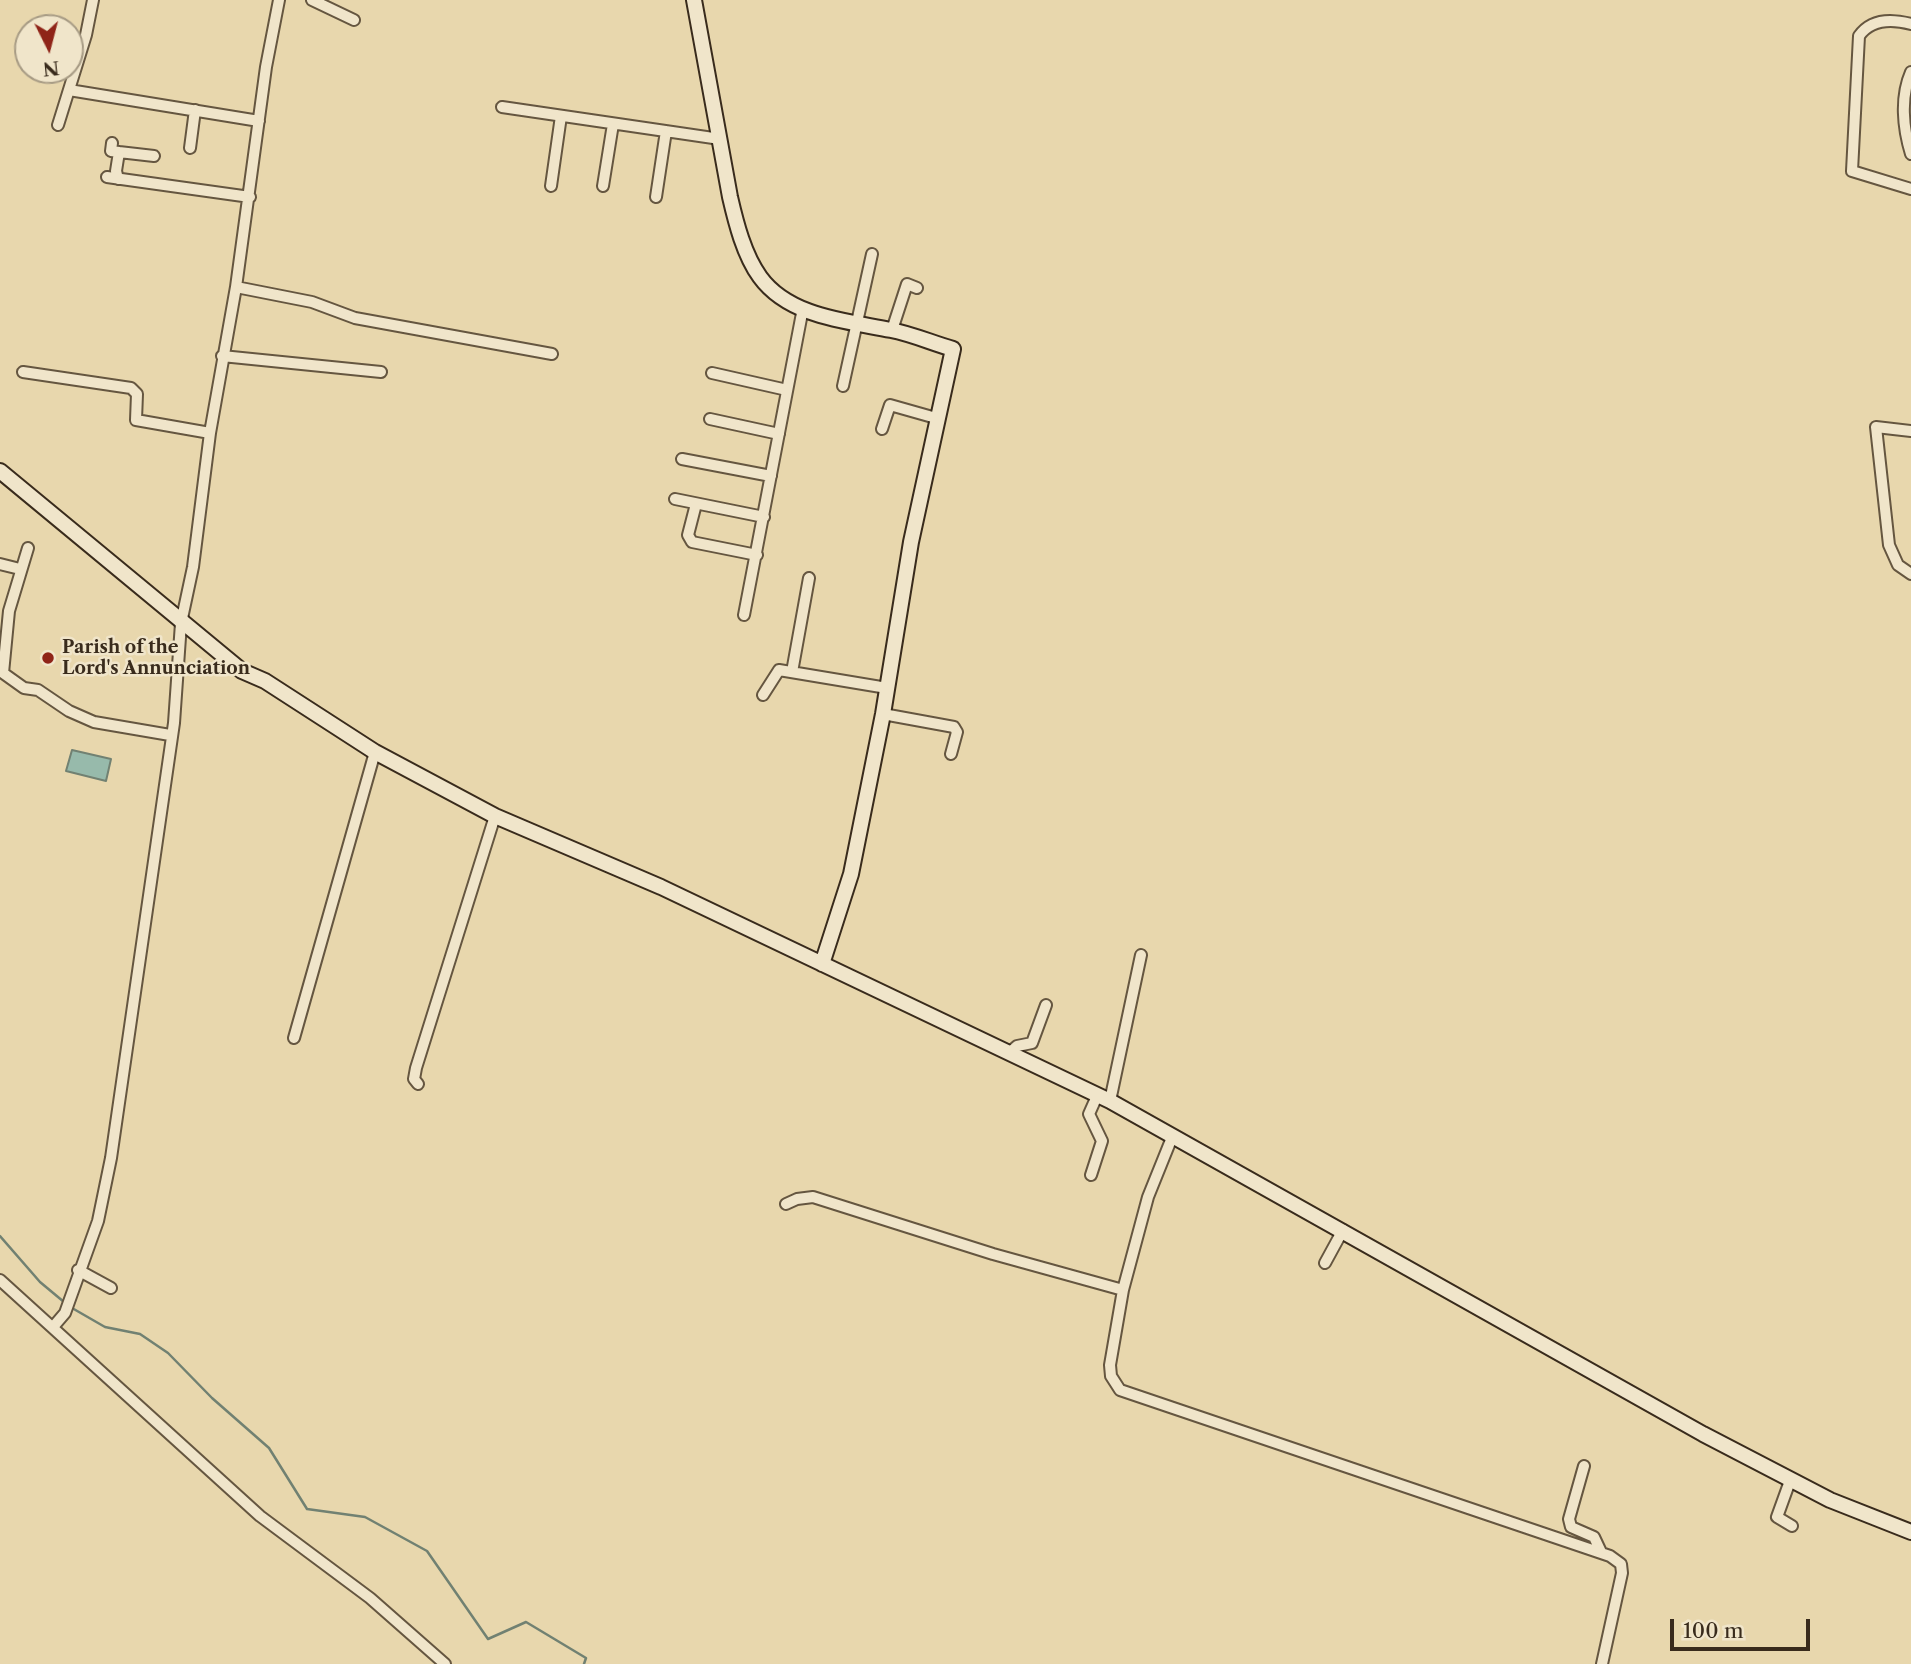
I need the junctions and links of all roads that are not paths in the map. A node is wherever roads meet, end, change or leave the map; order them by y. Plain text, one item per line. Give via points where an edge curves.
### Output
1 (93, 0) edge
2 (279, 0) edge
3 (312, 0) edge
4 (694, 0) edge
5 (354, 20) dead end
6 (1911, 24) edge
7 (1911, 72) edge
8 (69, 90) junction
9 (502, 107) dead end
10 (195, 110) junction
11 (561, 116) junction
12 (259, 121) junction
13 (613, 124) junction
14 (58, 125) dead end
15 (666, 131) junction
16 (720, 139) junction
17 (190, 148) dead end
18 (1911, 154) edge
19 (154, 156) dead end
20 (551, 186) dead end
21 (603, 186) dead end
22 (1911, 189) edge
23 (250, 197) junction
24 (656, 197) dead end
25 (872, 254) dead end
26 (236, 287) junction
27 (917, 288) dead end
28 (803, 308) junction
29 (856, 324) junction
30 (892, 330) junction
31 (552, 354) dead end
32 (222, 356) junction
33 (23, 372) dead end
34 (381, 372) dead end
35 (712, 373) dead end
36 (843, 386) dead end
37 (787, 390) junction
38 (936, 418) junction
39 (709, 419) dead end
40 (882, 429) dead end
41 (1911, 431) edge
42 (210, 433) junction
43 (779, 434) junction
44 (682, 459) dead end
45 (0, 471) edge
46 (771, 476) junction
47 (675, 499) dead end
48 (696, 504) junction
49 (764, 517) junction
50 (28, 548) dead end
51 (757, 555) junction
52 (0, 564) edge
53 (20, 569) junction
54 (1911, 574) edge
55 (809, 578) dead end
56 (744, 615) dead end
57 (181, 623) junction
58 (792, 672) junction
59 (887, 688) junction
60 (763, 695) dead end
61 (883, 714) junction
62 (170, 735) junction
63 (375, 752) junction
64 (951, 754) dead end
65 (495, 816) junction
66 (1142, 955) dead end
67 (822, 964) junction
68 (1046, 1005) dead end
69 (294, 1038) dead end
70 (1009, 1053) junction
71 (418, 1084) dead end
72 (1103, 1099) junction
73 (1173, 1135) junction
74 (1091, 1175) dead end
75 (786, 1204) dead end
76 (1343, 1230) junction
77 (1325, 1263) dead end
78 (78, 1270) junction
79 (0, 1280) edge
80 (111, 1288) dead end
81 (1123, 1290) junction
82 (53, 1327) junction
83 (1584, 1466) dead end
84 (1790, 1481) junction
85 (1792, 1526) dead end
86 (1911, 1532) edge
87 (1601, 1552) junction
88 (445, 1664) edge
89 (1602, 1664) edge

1 - 8 street
2 - 12 street
3 - 5 street
4 - 16 main road
6 - 22 street via 1871,24 1859,36 1852,171
7 - 18 street via 1904,106
8 - 10 street
8 - 14 street
9 - 11 street
10 - 12 street
10 - 17 street
11 - 13 street
11 - 20 street
12 - 23 street
13 - 15 street
13 - 21 street
15 - 16 street
15 - 24 street
16 - 28 main road via 737,225 759,276 778,296
19 - 23 street via 116,148 113,178
23 - 26 street
25 - 29 street
26 - 31 street via 312,302 355,318
26 - 32 street
27 - 30 street via 907,284
28 - 29 main road
28 - 37 street
29 - 30 main road
29 - 36 street
30 - 38 main road via 953,349
32 - 34 street
32 - 42 street
33 - 42 street via 131,388 137,394 136,420
35 - 37 street
37 - 43 street
38 - 40 street via 890,405
38 - 59 main road
39 - 43 street
41 - 54 street via 1876,427 1889,545 1898,565
42 - 57 street
43 - 46 street
44 - 46 street
45 - 57 main road
46 - 49 street
47 - 48 street
48 - 49 street
48 - 51 street via 688,535 692,542
49 - 51 street
50 - 53 street
51 - 56 street
52 - 53 street
53 - 62 street via 9,611 3,673 94,722
55 - 58 street
57 - 62 street
57 - 63 main road via 242,671
58 - 59 street
58 - 60 street via 779,670
59 - 61 main road
61 - 64 street via 954,727 957,732
61 - 67 main road via 851,874
62 - 78 street via 111,1158 98,1221
63 - 65 main road
63 - 69 street
65 - 67 main road
65 - 71 street via 416,1068
66 - 72 street
67 - 70 main road
68 - 70 street via 1032,1042
70 - 72 main road
72 - 73 main road
72 - 74 street via 1089,1114 1101,1136
73 - 76 main road
73 - 81 street via 1148,1197
75 - 81 street via 813,1197 993,1255
76 - 77 street
76 - 84 main road
78 - 80 street
78 - 82 street via 65,1313
79 - 82 street
81 - 87 street via 1110,1365 1120,1390
82 - 88 street via 260,1516 370,1598
83 - 87 street via 1569,1519 1571,1527 1594,1536
84 - 85 street via 1777,1517
84 - 86 main road
87 - 89 street via 1621,1564 1622,1573

